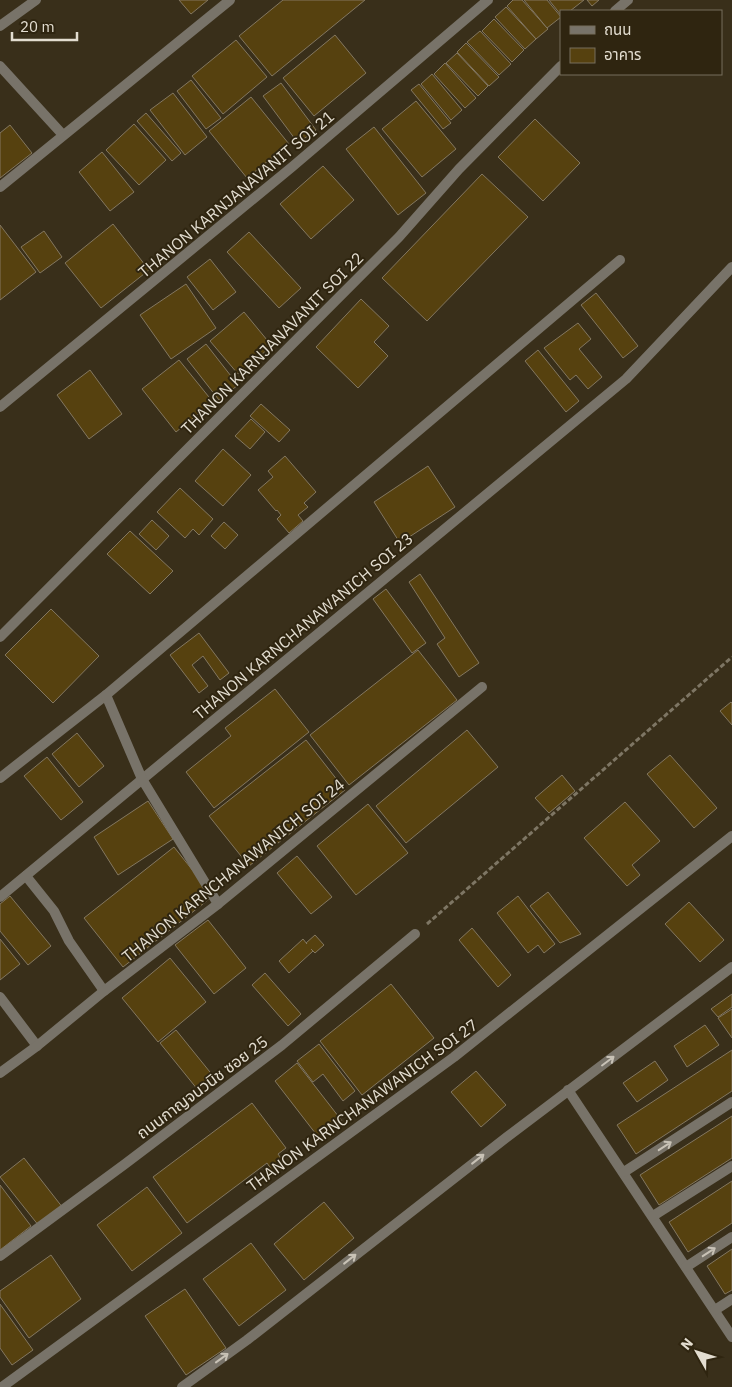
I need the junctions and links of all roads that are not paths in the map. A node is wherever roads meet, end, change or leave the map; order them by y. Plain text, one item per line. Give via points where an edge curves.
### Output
1 (36, 0) edge
2 (230, 0) edge
3 (488, 0) edge
4 (628, 0) edge
5 (616, 10) edge
6 (0, 26) edge
7 (0, 66) edge
8 (560, 67) edge
9 (63, 135) junction
10 (0, 186) edge
11 (620, 260) dead end
12 (732, 267) edge
13 (0, 407) edge
14 (0, 637) edge
15 (482, 687) dead end
16 (106, 694) junction
17 (0, 778) edge
18 (142, 779) junction
19 (732, 836) edge
20 (26, 876) junction
21 (0, 897) edge
22 (218, 904) junction
23 (415, 934) road end
24 (732, 967) edge
25 (104, 991) junction
26 (0, 997) edge
27 (37, 1046) junction
28 (0, 1073) edge
29 (568, 1090) junction
30 (732, 1102) edge
31 (732, 1166) edge
32 (624, 1172) junction
33 (653, 1216) junction
34 (732, 1237) edge
35 (0, 1256) edge
36 (686, 1267) junction
37 (732, 1299) edge
38 (715, 1310) junction
39 (732, 1337) edge
40 (2, 1387) edge
41 (182, 1387) edge

1 - 6 street
2 - 9 street
3 - 13 street, THANON KARNJANAVANIT SOI 21 via 292,167
4 - 5 street
7 - 9 street
8 - 14 street, THANON KARNJANAVANIT SOI 22 via 459,169 399,237
9 - 10 street
11 - 16 street
12 - 18 street, THANON KARNCHANAWANICH SOI 23 via 626,379
15 - 22 street, THANON KARNCHANAWANICH SOI 24
16 - 17 street
16 - 18 street
18 - 20 street, THANON KARNCHANAWANICH SOI 23
18 - 22 street
19 - 40 street, THANON KARNCHANAWANICH SOI 27 via 454,1057
20 - 21 street, THANON KARNCHANAWANICH SOI 23
20 - 25 street via 54,911 68,941
22 - 25 street, THANON KARNCHANAWANICH SOI 24
23 - 35 street, ถนนกาญจนวนิช ซอย 25 via 282,1045
29 -> 24 street
25 - 27 street, THANON KARNCHANAWANICH SOI 24
26 - 27 street
27 - 28 street, THANON KARNCHANAWANICH SOI 24
29 - 32 street
41 -> 29 street
32 -> 30 street
31 - 33 street
32 - 33 street
33 - 36 street
36 -> 34 street
36 - 38 street
37 - 38 street
38 - 39 street

